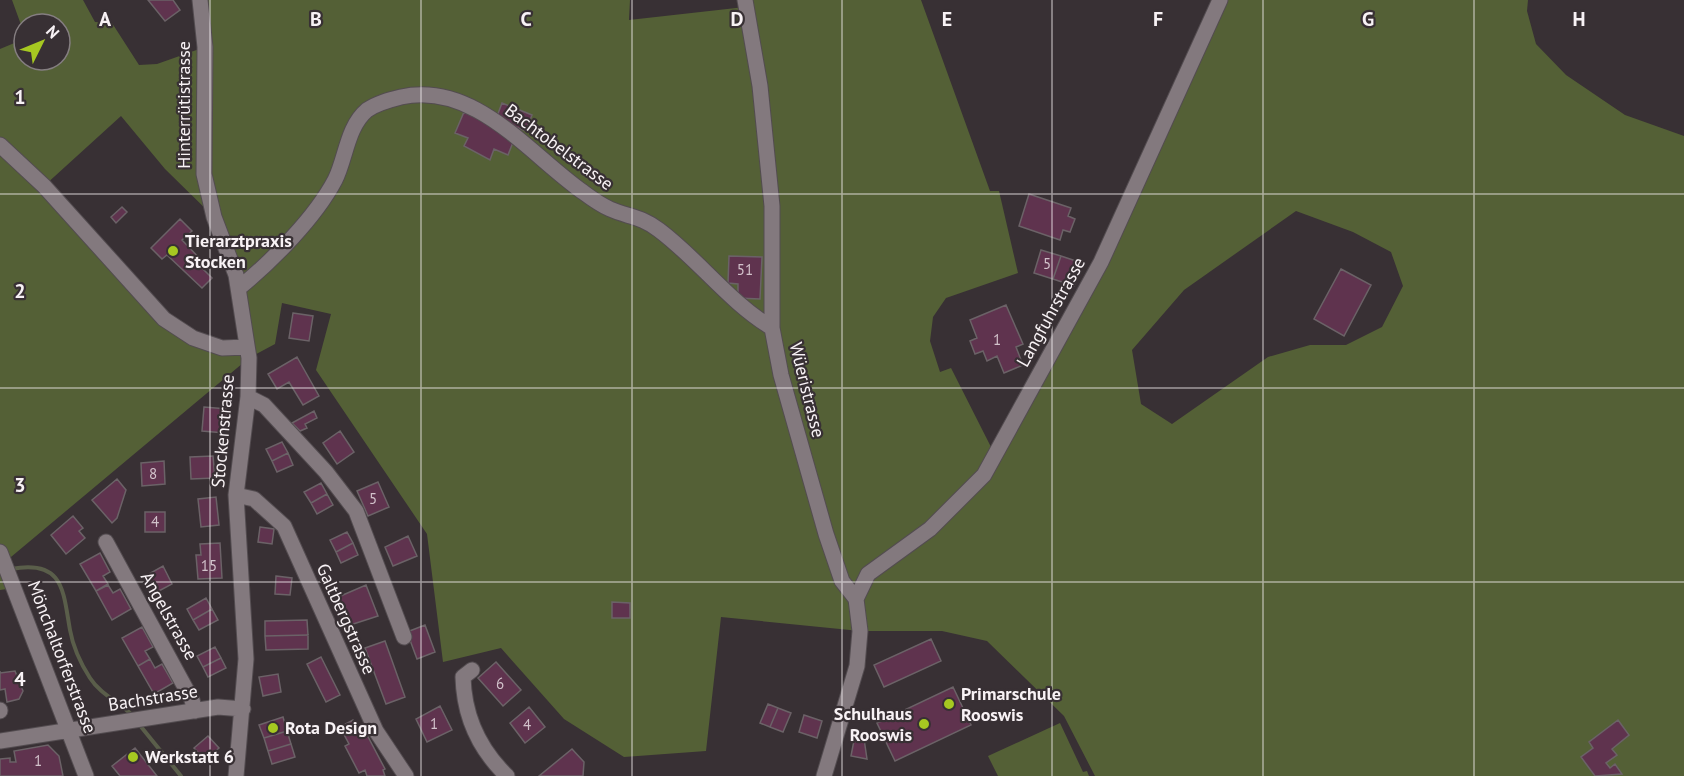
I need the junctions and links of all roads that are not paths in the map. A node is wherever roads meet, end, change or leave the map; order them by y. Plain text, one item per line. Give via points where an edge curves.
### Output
1 (200, 0) edge
2 (745, 0) edge
3 (1220, 0) edge
4 (0, 145) edge
5 (239, 288) junction
6 (772, 328) junction
7 (247, 347) junction
8 (248, 397) junction
9 (236, 495) junction
10 (106, 542) dead end
11 (2, 557) edge
12 (856, 599) junction
13 (404, 637) dead end
14 (472, 670) dead end
15 (243, 709) junction
16 (195, 711) junction
17 (69, 730) junction
18 (0, 741) edge
19 (86, 776) edge
20 (236, 776) edge
21 (406, 776) edge
22 (507, 776) edge
23 (824, 776) edge

1 - 5 street, Hinterrütistrasse via 205,47 204,174 214,217
2 - 6 street, Wüeristrasse via 760,86 772,206
3 - 12 street, Langfuhrstrasse via 1101,262 984,475 930,529 868,574
4 - 7 street, Stockenstrasse via 44,186 165,319 193,338 222,348
5 - 6 street, Bachtobelstrasse via 324,198 336,178 356,124 367,111 383,101 419,93 445,96 491,120 521,139 582,192 659,230 724,292
5 - 7 street, Hinterrütistrasse
6 - 12 street, Wüeristrasse via 781,375 826,534 842,581
7 - 8 street, Stockenstrasse
8 - 9 street, Stockenstrasse
8 - 13 street via 264,405 356,511
9 - 15 street, Stockenstrasse via 246,659
9 - 21 street, Galtbergstrasse via 267,507 284,526 376,731
10 - 16 street, Angelstrasse
11 - 17 street, Mönchaltorferstrasse
12 - 23 street, Wüeristrasse via 860,631 856,666
14 - 22 street via 463,677 464,703 492,762
15 - 16 street, Bachstrasse via 218,707
15 - 20 street, Stockenstrasse
16 - 17 street, Bachstrasse
17 - 18 street, Bachstrasse
17 - 19 street, Mönchaltorferstrasse

